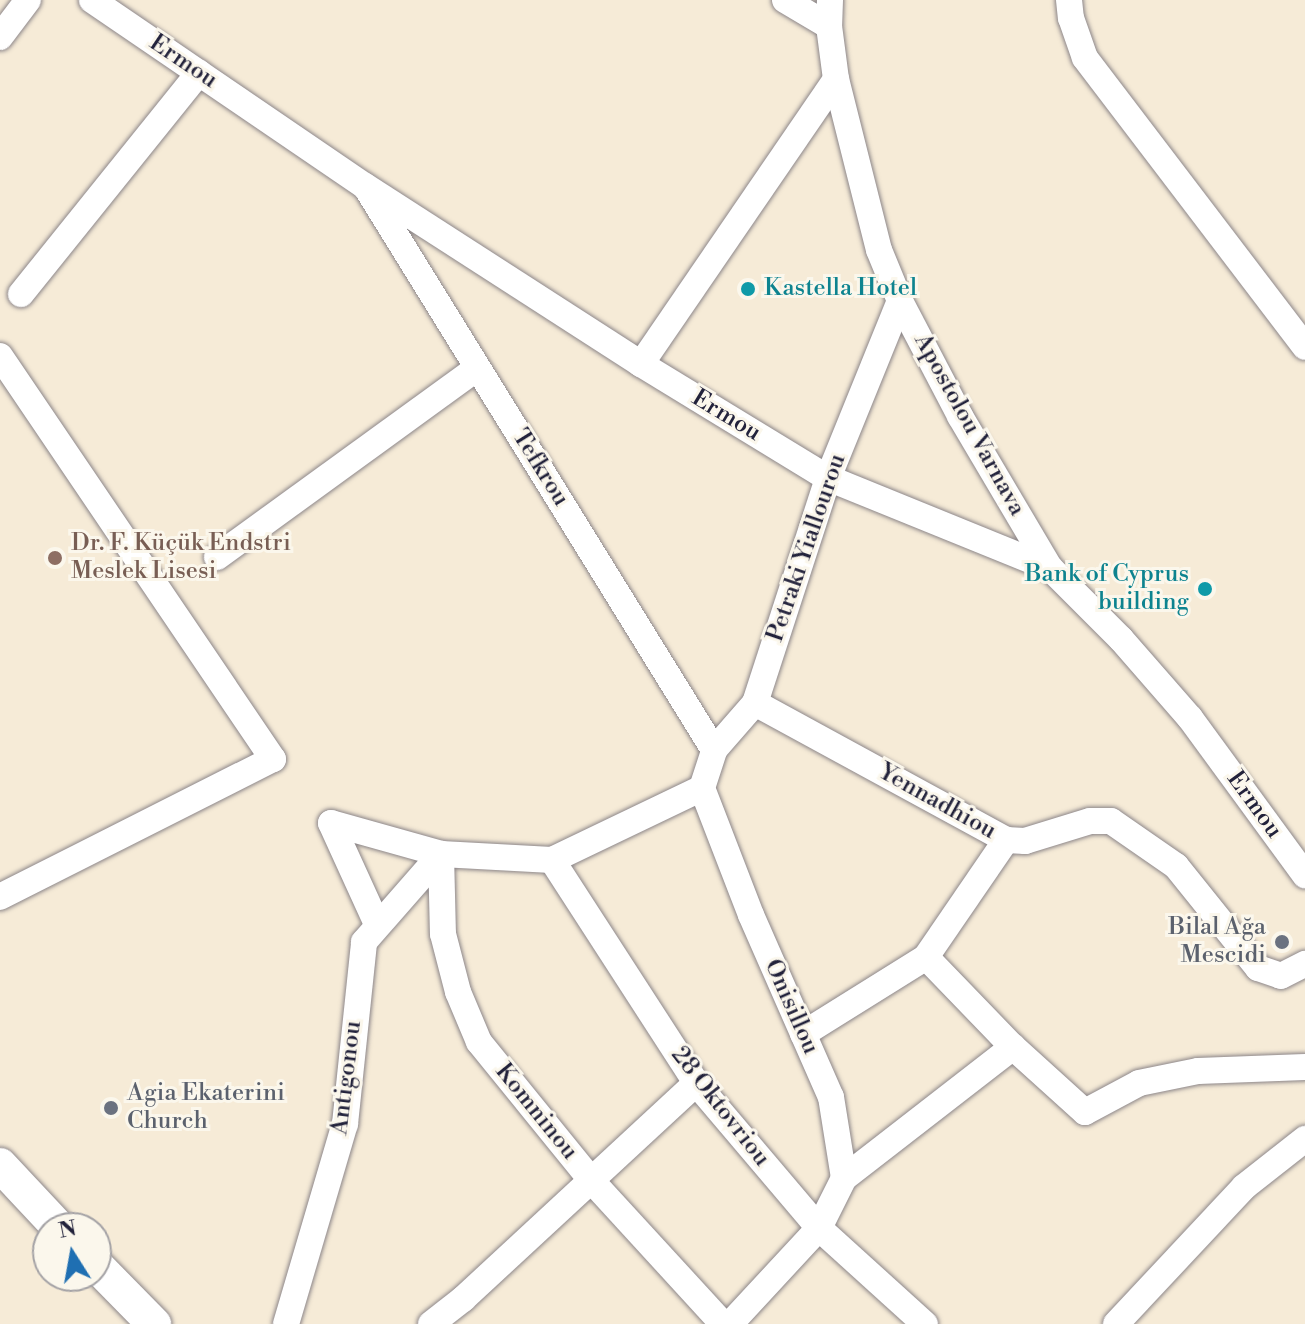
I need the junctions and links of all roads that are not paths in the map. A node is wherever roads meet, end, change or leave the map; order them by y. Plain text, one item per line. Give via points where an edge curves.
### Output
1 (28, 0) edge
2 (92, 0) edge
3 (785, 0) edge
4 (1069, 0) edge
5 (830, 13) edge
6 (0, 37) edge
7 (199, 73) junction
8 (836, 79) junction
9 (365, 186) junction
10 (21, 294) dead end
11 (900, 301) junction
12 (1305, 347) edge
13 (0, 356) edge
14 (641, 364) junction
15 (477, 368) junction
16 (828, 478) junction
17 (217, 557) dead end
18 (1050, 568) junction
19 (755, 703) junction
20 (714, 750) junction
21 (702, 788) junction
22 (1006, 840) junction
23 (441, 854) junction
24 (552, 860) junction
25 (1305, 875) edge
26 (0, 897) edge
27 (377, 924) junction
28 (926, 957) junction
29 (1305, 964) edge
30 (803, 1034) junction
31 (1013, 1047) junction
32 (1305, 1067) edge
33 (696, 1083) junction
34 (1305, 1139) edge
35 (3, 1176) edge
36 (844, 1178) junction
37 (591, 1180) junction
38 (42, 1212) edge
39 (819, 1228) junction
40 (112, 1281) edge
41 (154, 1324) edge
42 (286, 1324) edge
43 (431, 1324) edge
44 (723, 1324) edge
45 (730, 1324) edge
46 (925, 1324) edge
47 (1116, 1324) edge

1 - 6 street
2 - 7 street, Ermou
3 - 5 street
4 - 12 street via 1085,58
5 - 8 street, Apostolou Varnava
7 - 9 street, Ermou
7 - 10 street
8 - 11 street, Apostolou Varnava via 879,250
8 - 14 street
9 - 14 street, Ermou
9 - 15 street, Tefkrou
11 - 16 street, Petraki Yiallourou
11 - 18 street, Apostolou Varnava via 960,416
13 - 26 street via 273,759
14 - 16 street, Ermou
15 - 17 street
15 - 20 street, Tefkrou
16 - 18 street, Ermou
16 - 19 street, Petraki Yiallourou
18 - 25 street, Ermou via 1190,718
19 - 20 street, Petraki Yiallourou
19 - 22 street, Yennadhiou
20 - 21 street, Petraki Yiallourou
21 - 24 street
21 - 30 street, Onisillou
22 - 28 street
22 - 29 street, Yennadhiou via 1025,841 1090,821 1111,821 1176,866 1258,968 1281,976
23 - 24 street
23 - 27 street, Antigonou
23 - 27 street via 331,823
23 - 37 street, Komninou via 443,934 458,992 479,1042
24 - 33 street, 28 Oktovriou
27 - 42 street, Antigonou via 364,942 357,982 345,1124
28 - 30 street
28 - 31 street
30 - 36 street, Onisillou via 831,1097
31 - 32 street via 1085,1112 1139,1083 1198,1071
31 - 36 street
33 - 37 street
33 - 39 street, 28 Oktovriou
34 - 47 street via 1244,1187
35 - 38 main road
36 - 39 street
37 - 43 street
37 - 44 street, Komninou
39 - 45 street
39 - 46 street, 28 Oktovriou
40 - 41 main road

